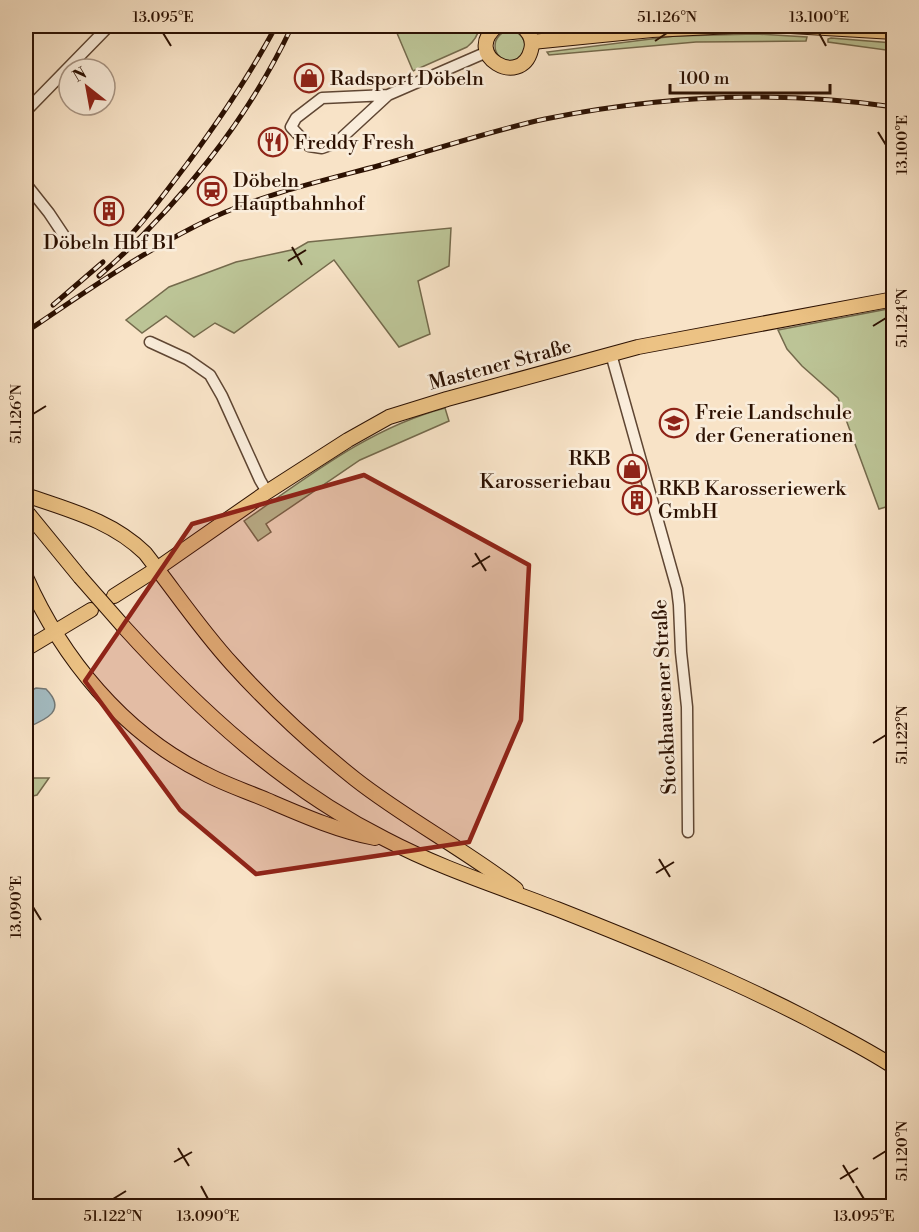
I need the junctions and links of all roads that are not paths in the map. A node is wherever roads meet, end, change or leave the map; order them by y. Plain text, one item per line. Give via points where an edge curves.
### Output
1 (109, 26) edge
2 (496, 26) edge
3 (522, 26) edge
4 (734, 26) edge
5 (791, 26) edge
6 (894, 32) edge
7 (532, 42) junction
8 (487, 52) junction
9 (388, 95) junction
10 (26, 111) edge
11 (26, 184) edge
12 (69, 243) dead end
13 (894, 298) edge
14 (150, 342) dead end
15 (611, 354) junction
16 (267, 492) junction
17 (26, 495) edge
18 (26, 511) edge
19 (158, 568) junction
20 (26, 577) edge
21 (114, 596) dead end
22 (91, 610) dead end
23 (55, 633) junction
24 (26, 649) edge
25 (688, 831) dead end
26 (385, 839) junction
27 (530, 899) junction
28 (894, 1067) edge

1 - 10 street
2 - 8 main road via 486,39
3 - 7 main road
4 - 7 main road
5 - 6 main road
7 - 8 main road via 527,60 513,68 498,65
8 - 9 street
9 - 9 street via 322,98 296,118 291,127 309,146 322,148 336,143
11 - 12 street
13 - 15 main road, Mastener Straße
14 - 16 street via 210,375
15 - 16 main road, Mastener Straße via 389,417
15 - 25 street, Stockhausener Straße via 680,605 687,707
16 - 19 main road, Mastener Straße
17 - 19 main road via 104,523 135,543
18 - 26 main road, bridge via 177,684 243,744 308,793
19 - 21 main road, Mastener Straße
19 - 27 main road via 232,664 314,746 396,810 492,870
20 - 23 main road
22 - 23 main road
23 - 24 main road
23 - 26 main road via 94,687 162,748 203,773 301,815 358,835
26 - 27 main road
27 - 28 main road via 749,989

